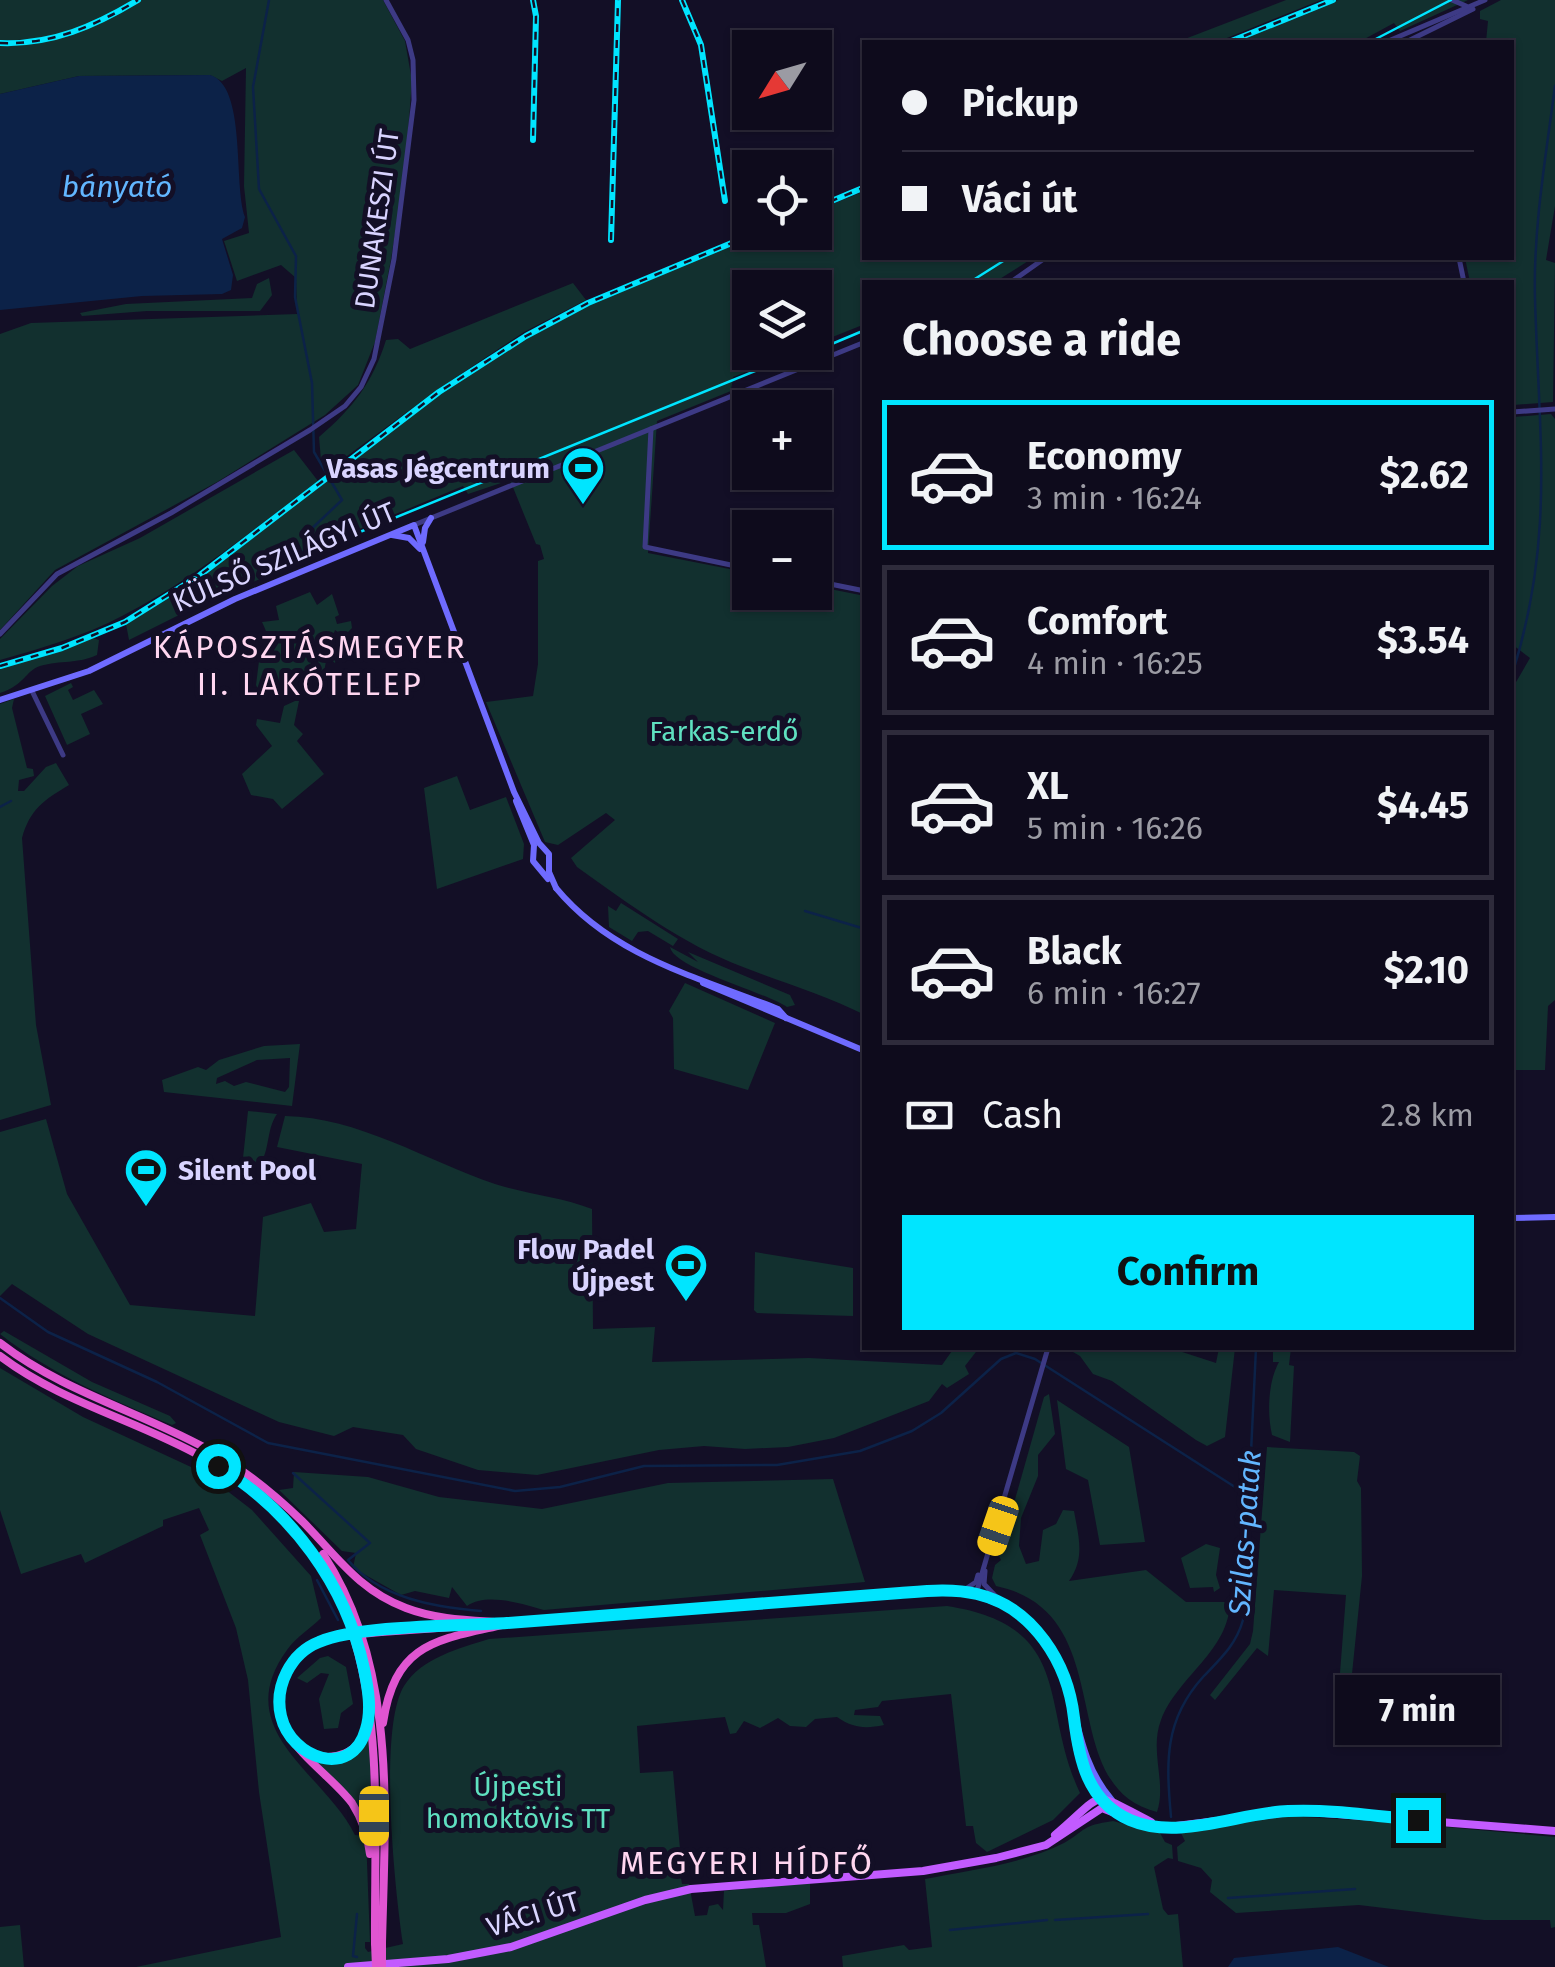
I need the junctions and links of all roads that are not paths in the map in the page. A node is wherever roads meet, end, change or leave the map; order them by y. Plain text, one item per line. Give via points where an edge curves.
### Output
1 (386, 0) edge
2 (1451, 0) edge
3 (1487, 0) edge
4 (1474, 4) junction
5 (1446, 18) junction
6 (1426, 28) junction
7 (1400, 36) junction
8 (1391, 40) edge
9 (1408, 40) edge
10 (1414, 40) edge
11 (1042, 260) edge
12 (1014, 280) edge
13 (862, 343) edge
14 (1552, 410) edge
15 (1514, 412) edge
16 (651, 430) junction
17 (432, 518) junction
18 (414, 526) junction
19 (392, 534) junction
20 (424, 554) junction
21 (732, 565) edge
22 (832, 584) edge
23 (862, 589) edge
24 (0, 634) edge
25 (32, 691) junction
26 (0, 700) edge
27 (63, 755) dead end
28 (538, 851) junction
29 (548, 864) junction
30 (538, 866) junction
31 (556, 888) junction
32 (862, 1050) edge
33 (1555, 1217) edge
34 (1514, 1218) edge
35 (0, 1344) edge
36 (1047, 1351) edge
37 (0, 1356) edge
38 (288, 1509) junction
39 (985, 1563) junction
40 (961, 1592) junction
41 (976, 1594) junction
42 (1002, 1604) junction
43 (512, 1623) junction
44 (369, 1699) junction
45 (1074, 1720) junction
46 (298, 1748) junction
47 (382, 1764) junction
48 (1087, 1779) junction
49 (1102, 1793) junction
50 (1118, 1814) junction
51 (1081, 1815) junction
52 (1156, 1824) junction
53 (1555, 1831) edge
54 (375, 1878) junction
55 (379, 1943) junction
56 (348, 1967) edge
57 (379, 1967) edge

1 - 24 street, DUNAKESZI ÚT via 408,40 414,100 402,215 369,372 353,397 313,428 70,565
2 - 4 street
2 - 5 street
3 - 4 street
3 - 5 street
4 - 5 street
5 - 6 street
6 - 7 street
6 - 10 street
7 - 8 street
7 - 9 street
11 - 12 street
13 - 16 street, KÜLSŐ SZILÁGYI ÚT
14 - 15 street
16 - 17 street, KÜLSŐ SZILÁGYI ÚT
16 - 21 street via 646,548
17 - 18 street, KÜLSŐ SZILÁGYI ÚT
17 - 20 main road via 423,533
18 - 19 main road, KÜLSŐ SZILÁGYI ÚT
18 - 20 main road
19 - 20 main road via 408,538
19 - 25 main road, KÜLSŐ SZILÁGYI ÚT
20 - 28 main road
22 - 23 street
25 - 26 main road, KÜLSŐ SZILÁGYI ÚT
25 - 27 street
28 - 29 main road via 549,854
28 - 30 main road via 532,859
29 - 30 main road
29 - 31 main road
30 - 31 main road
31 - 32 main road via 608,938
33 - 34 main road
35 - 38 highway via 60,1382 217,1454
36 - 39 street
37 - 44 highway via 57,1392 200,1456 264,1500 334,1586
38 - 43 highway via 348,1574 384,1598 441,1618
38 - 47 highway via 332,1568 361,1628 375,1680
39 - 40 street via 976,1582
39 - 41 street
39 - 42 street via 984,1584
40 - 41 main road
40 - 43 main road
41 - 42 main road
42 - 45 main road via 1049,1646
43 - 46 highway, bridge via 340,1636 303,1651 282,1683 281,1718
43 - 47 highway via 457,1632 413,1658 388,1698
44 - 46 highway via 366,1731 345,1755 326,1759
44 - 54 highway
45 - 48 main road
45 - 49 main road
46 - 54 highway via 356,1811
47 - 55 highway
48 - 49 main road
48 - 51 main road via 1089,1798
49 - 50 main road
49 - 51 main road, VÁCI ÚT
49 - 52 main road, VÁCI ÚT
50 - 51 main road, VÁCI ÚT via 1102,1808
50 - 52 main road, VÁCI ÚT
51 - 56 main road, VÁCI ÚT via 1024,1851 923,1871 691,1889 511,1947
52 - 53 main road, VÁCI ÚT via 1287,1811
54 - 55 highway
55 - 57 highway, bridge

